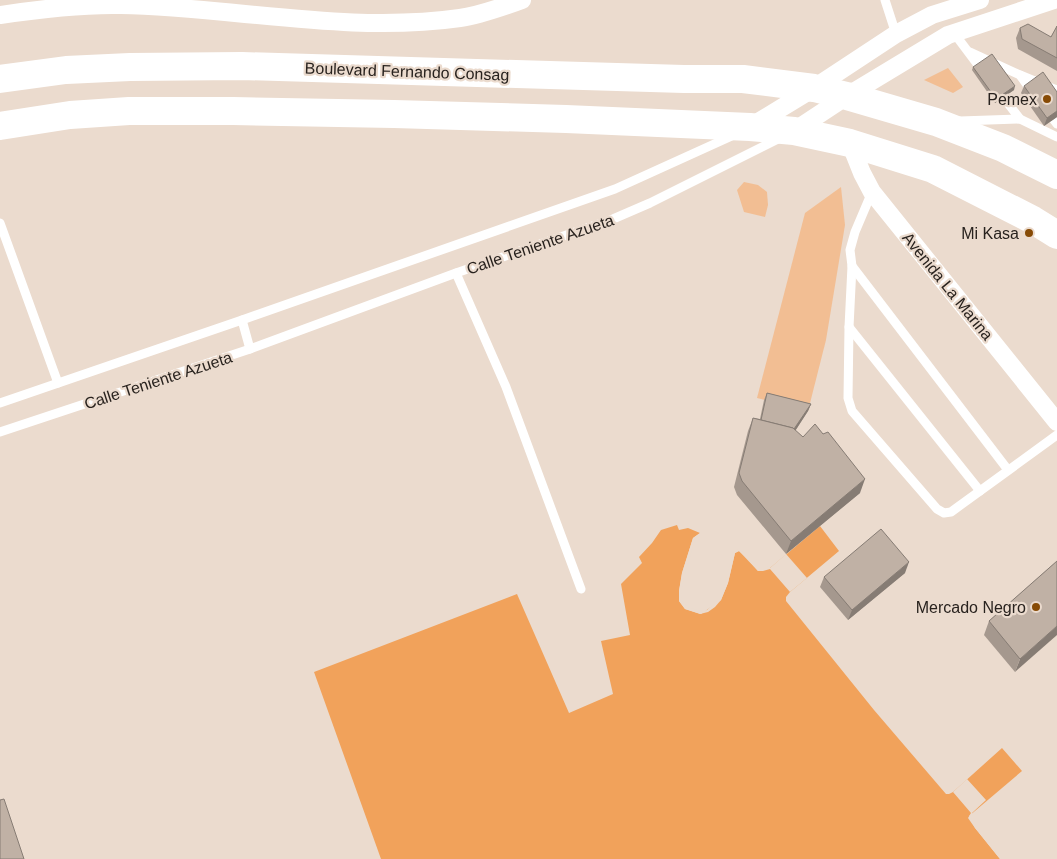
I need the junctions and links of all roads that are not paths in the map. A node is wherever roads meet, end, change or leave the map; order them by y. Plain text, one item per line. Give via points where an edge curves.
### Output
1 (522, 0) edge
2 (885, 0) edge
3 (980, 0) edge
4 (1054, 0) edge
5 (932, 14) junction
6 (0, 15) edge
7 (896, 34) junction
8 (951, 34) junction
9 (968, 51) junction
10 (1020, 75) junction
11 (0, 79) edge
12 (814, 88) junction
13 (1057, 90) edge
14 (847, 96) junction
15 (1020, 119) junction
16 (936, 122) junction
17 (1057, 124) edge
18 (0, 126) edge
19 (750, 127) junction
20 (794, 131) junction
21 (1057, 138) edge
22 (850, 143) junction
23 (1057, 175) edge
24 (872, 192) junction
25 (1, 229) edge
26 (1057, 235) edge
27 (852, 266) junction
28 (456, 273) junction
29 (242, 320) junction
30 (849, 327) junction
31 (250, 349) junction
32 (58, 383) junction
33 (0, 403) edge
34 (1057, 422) edge
35 (0, 432) edge
36 (1057, 435) edge
37 (1008, 470) junction
38 (980, 490) junction
39 (581, 589) dead end

1 - 6 street via 462,17 419,22 362,23 120,5 65,7
2 - 7 lane
3 - 5 street, Calle Teniente Azueta
4 - 8 street, Calle Teniente Azueta
5 - 7 street, Calle Teniente Azueta
5 - 8 street
7 - 12 street, Calle Teniente Azueta
8 - 9 lane
8 - 14 street, Calle Teniente Azueta
9 - 10 lane
9 - 15 lane
10 - 13 lane
10 - 17 lane
11 - 12 highway, Boulevard Fernando Consag via 130,66 242,66 743,79
12 - 14 highway, Boulevard Fernando Consag
12 - 19 street, Calle Teniente Azueta
14 - 16 highway, Boulevard Fernando Consag
14 - 20 street, Calle Teniente Azueta
15 - 16 lane
15 - 21 lane
16 - 23 highway, Boulevard Fernando Consag via 1003,148
18 - 19 highway via 70,115 129,111 233,111
19 - 20 highway
19 - 29 lane, Calle Teniente Azueta via 614,189
20 - 22 highway
20 - 28 lane, Calle Teniente Azueta via 613,219
22 - 24 street, Avenida La Marina
22 - 26 highway via 933,169
24 - 27 lane via 850,250
24 - 34 street, Avenida La Marina
25 - 32 lane
27 - 30 lane
27 - 37 lane
28 - 31 lane, Calle Teniente Azueta
28 - 39 lane via 506,387
29 - 31 lane
29 - 32 lane, Calle Teniente Azueta
30 - 38 lane
30 - 38 lane via 848,398 861,423 937,509 951,512
31 - 35 lane, Calle Teniente Azueta
32 - 33 lane, Calle Teniente Azueta
36 - 37 lane
37 - 38 lane

